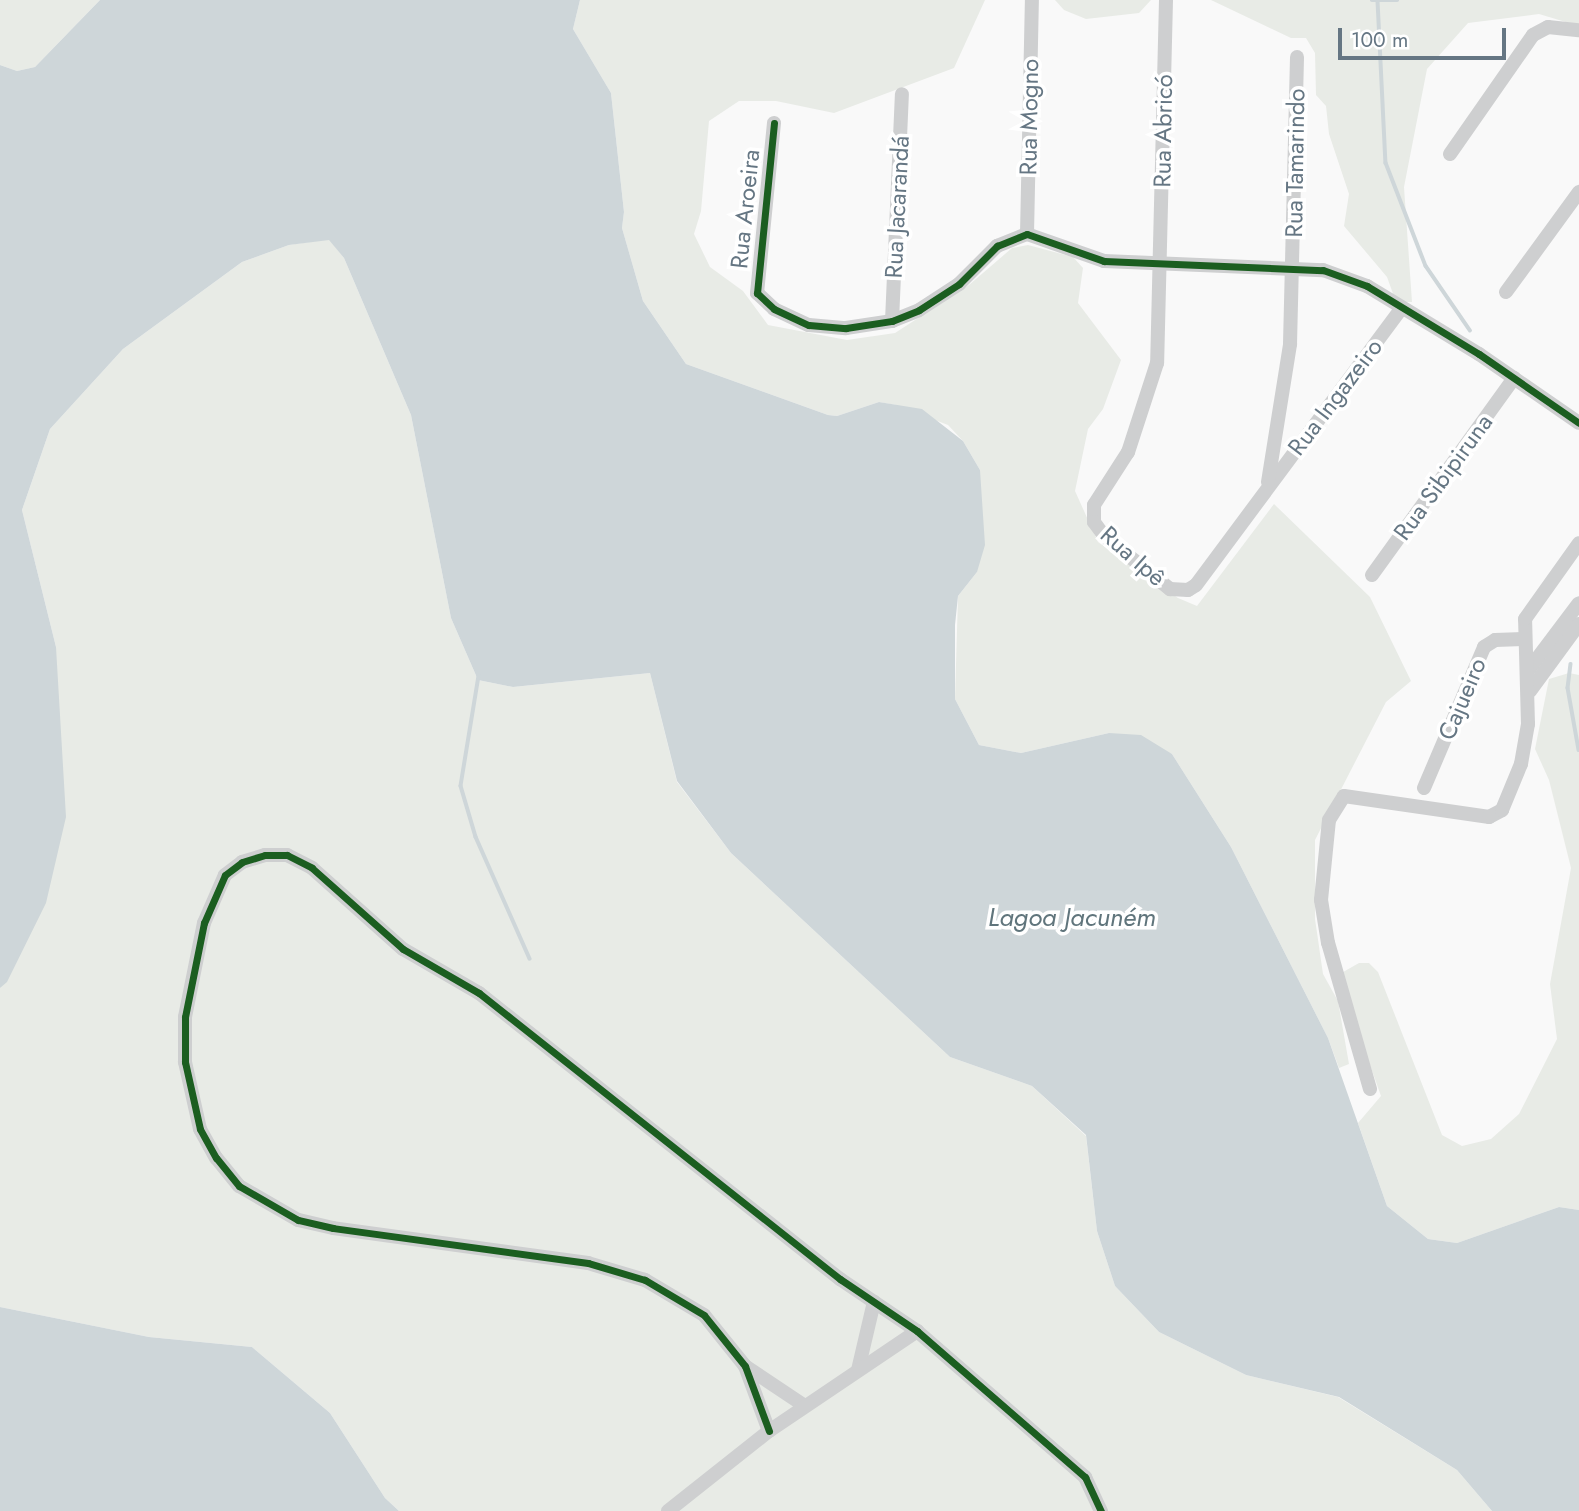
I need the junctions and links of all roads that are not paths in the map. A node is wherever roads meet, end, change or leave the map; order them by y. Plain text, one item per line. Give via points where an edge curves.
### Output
1 (1032, 0) edge
2 (1166, 0) edge
3 (1579, 30) edge
4 (1297, 57) dead end
5 (902, 94) dead end
6 (774, 123) dead end
7 (1450, 154) dead end
8 (1579, 192) edge
9 (1027, 234) junction
10 (1160, 262) junction
11 (1293, 269) junction
12 (1506, 292) dead end
13 (1401, 309) junction
14 (892, 321) junction
15 (1514, 379) junction
16 (1578, 421) edge
17 (1268, 483) junction
18 (1579, 543) edge
19 (1372, 575) dead end
20 (1579, 603) edge
21 (1579, 624) edge
22 (1523, 639) junction
23 (1527, 673) junction
24 (1530, 691) junction
25 (1424, 788) dead end
26 (1370, 1089) dead end
27 (874, 1302) junction
28 (917, 1331) junction
29 (745, 1366) junction
30 (858, 1370) junction
31 (805, 1406) junction
32 (769, 1431) junction
33 (668, 1511) edge
34 (1101, 1511) edge

1 - 9 street, Rua Mogno
2 - 10 street, Rua Abricó
3 - 7 street via 1548,27 1533,35
4 - 11 street, Rua Tamarindo
5 - 14 street, Rua Jacarandá
6 - 14 street, Rua Aroeira via 756,284 760,298 809,325 825,328
8 - 12 street
9 - 10 street via 1104,261
9 - 14 street via 997,246 959,284
10 - 11 street
10 - 17 street, Rua Ipê via 1155,380 1128,452 1094,505 1094,522 1104,536 1170,589 1188,590
11 - 13 street via 1338,274 1367,286
11 - 17 street, Rua Tamarindo via 1290,344
13 - 15 street
13 - 17 street, Rua Ingazeiro
15 - 16 street
15 - 19 street, Rua Sibipiruna
18 - 22 street via 1532,607
20 - 23 street
21 - 24 street
22 - 23 street
22 - 25 street, Cajueiro via 1495,640 1485,647
23 - 24 street
24 - 26 street via 1521,764 1508,799 1496,815 1344,796 1329,820 1321,901 1328,943
27 - 28 street
27 - 29 street via 489,1001 403,949 312,868 287,855 265,855 242,862 225,875 204,923 185,1017 186,1062 200,1129 239,1186 298,1220 588,1263 645,1280 704,1315
27 - 30 street
28 - 30 street
28 - 34 street via 1085,1477
29 - 31 street
29 - 32 street
30 - 31 street
31 - 32 street
32 - 33 street

